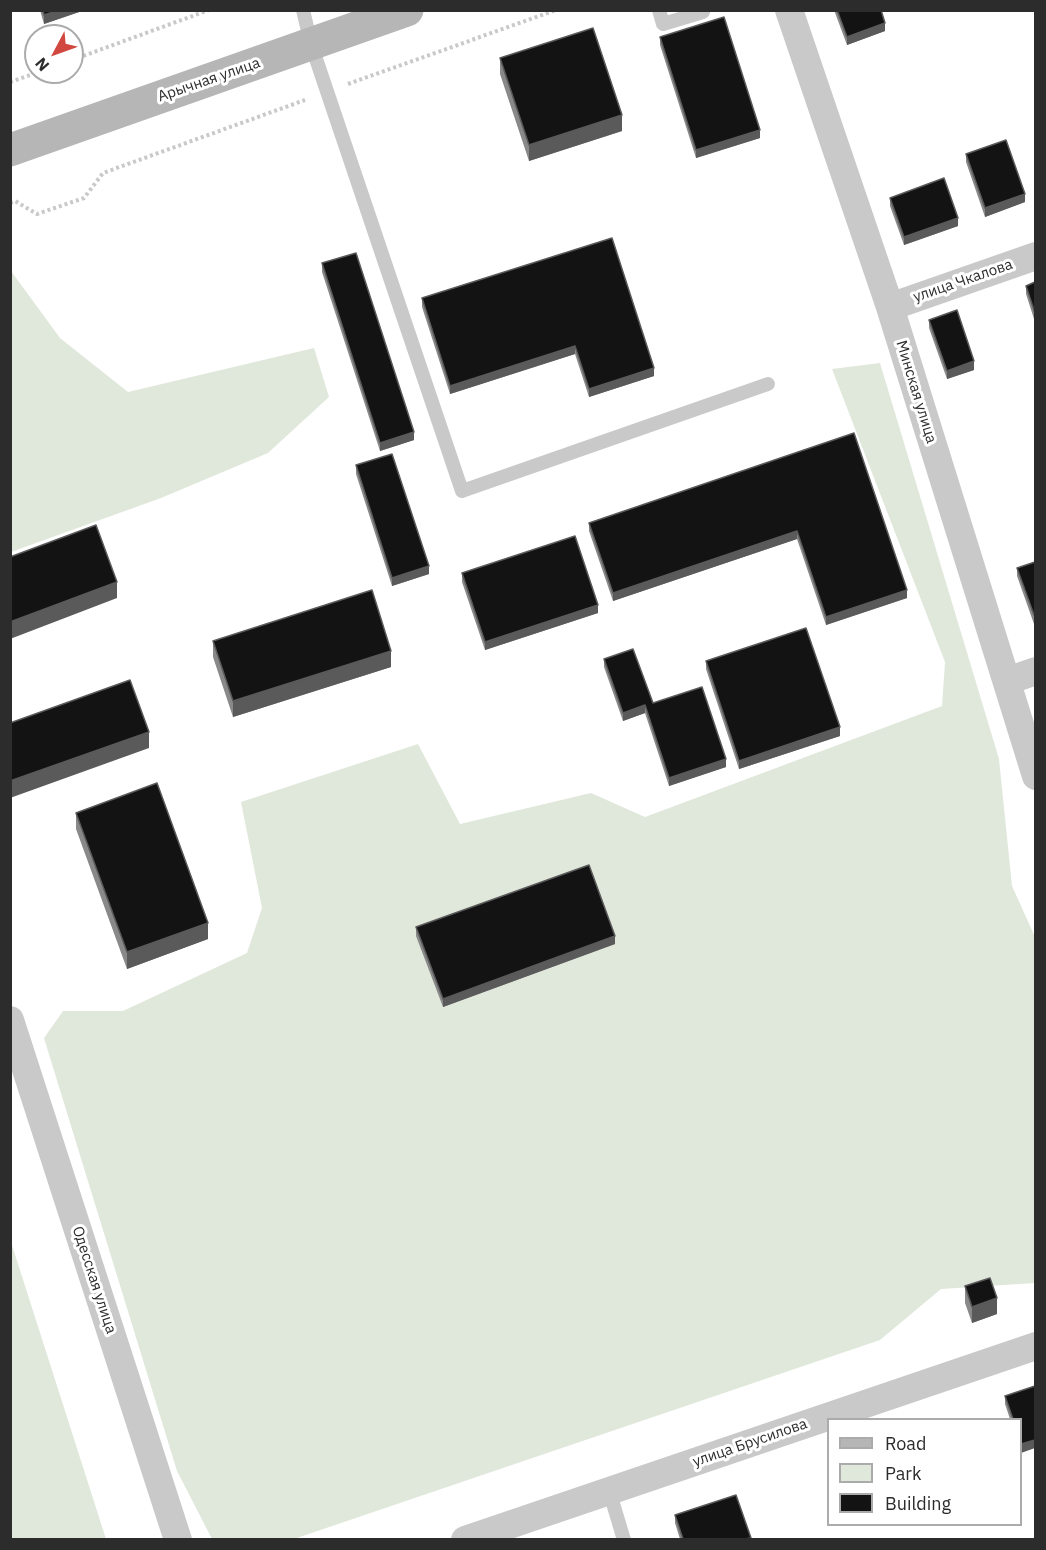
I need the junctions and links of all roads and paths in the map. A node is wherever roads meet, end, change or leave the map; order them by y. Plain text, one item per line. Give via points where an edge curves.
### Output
1 (209, 10) edge
2 (303, 10) edge
3 (407, 10) edge
4 (556, 10) edge
5 (659, 10) edge
6 (789, 10) edge
7 (703, 12) dead end
8 (311, 44) junction
9 (84, 56) edge
10 (328, 92) junction
11 (10, 150) edge
12 (10, 202) edge
13 (1035, 256) edge
14 (890, 306) junction
15 (768, 384) dead end
16 (1035, 671) edge
17 (1007, 681) junction
18 (1035, 776) edge
19 (10, 1020) edge
20 (1035, 1346) edge
21 (609, 1491) junction
22 (178, 1539) edge
23 (465, 1539) edge
24 (624, 1539) edge

1 - 9 path
2 - 8 lane
3 - 8 main road, Арычная улица
4 - 10 path
5 - 7 lane via 663,24
6 - 14 street, Минская улица
8 - 10 lane
8 - 11 main road, Арычная улица
10 - 12 path via 103,173 84,198 37,214
10 - 15 lane via 462,491
13 - 14 street, улица Чкалова
14 - 17 street, Минская улица
16 - 17 street
17 - 18 street, Минская улица
19 - 22 street, Одесская улица
20 - 21 street, улица Брусилова
21 - 23 street, улица Брусилова
21 - 24 lane

